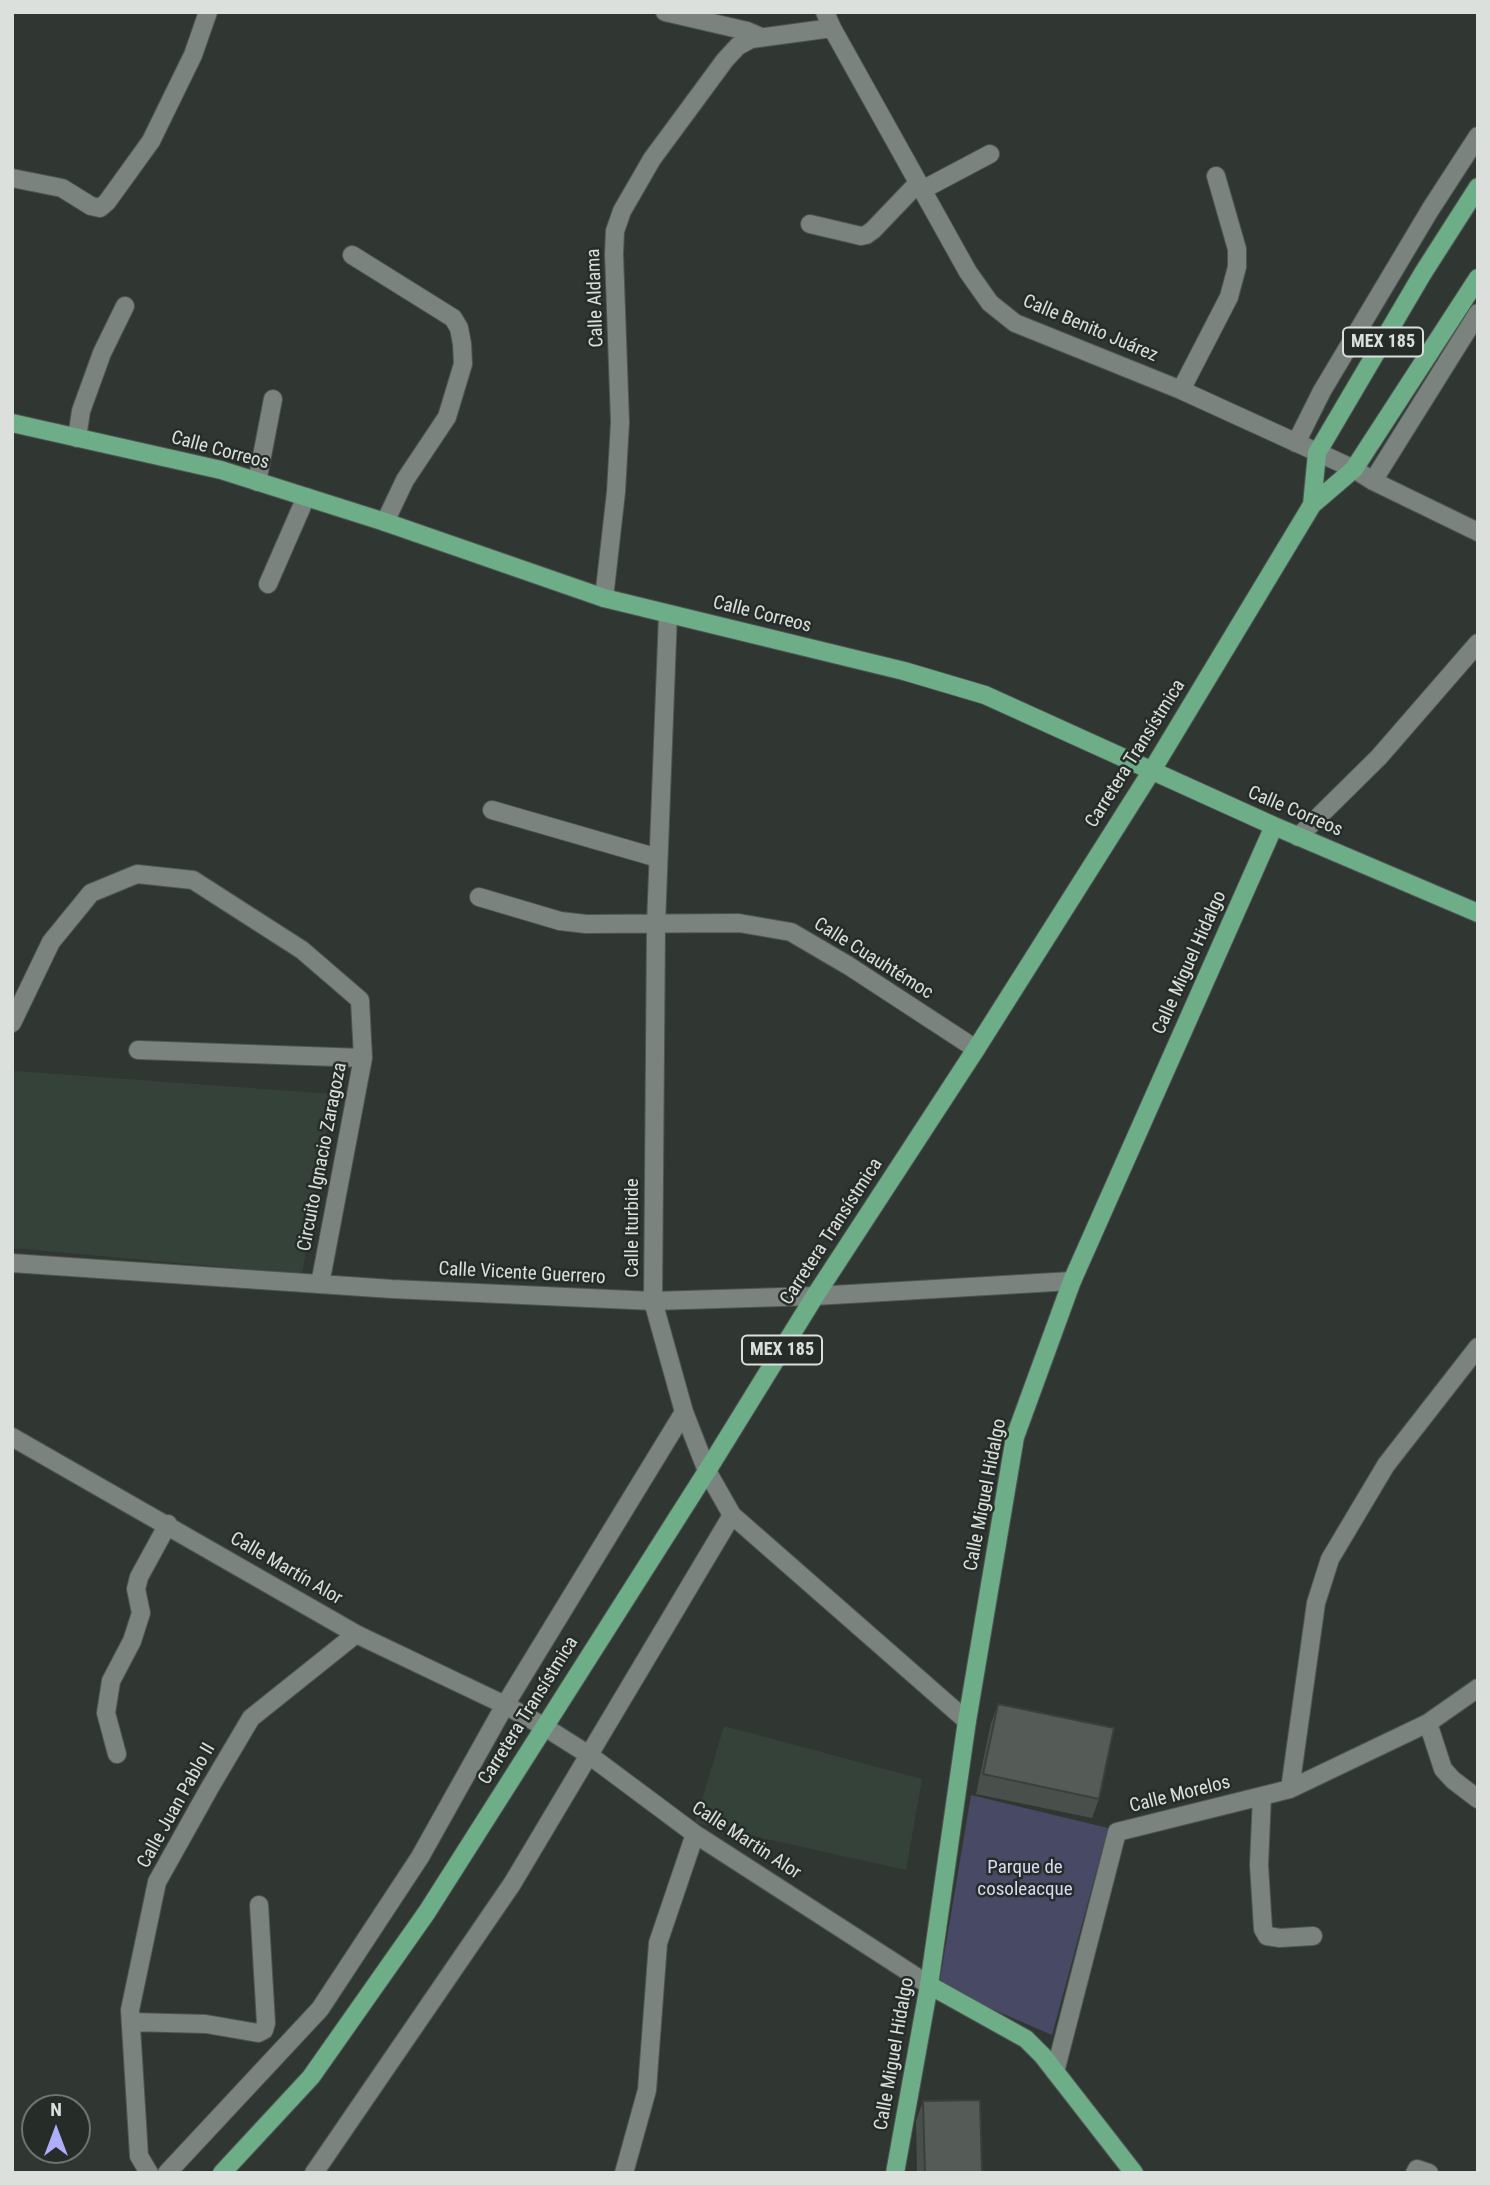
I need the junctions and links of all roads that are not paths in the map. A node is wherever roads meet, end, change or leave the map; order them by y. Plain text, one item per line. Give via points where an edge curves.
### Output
1 (208, 12) edge
2 (665, 12) edge
3 (828, 20) edge
4 (761, 37) junction
5 (1478, 136) edge
6 (990, 154) dead end
7 (1216, 176) dead end
8 (12, 178) edge
9 (920, 187) junction
10 (1478, 187) edge
11 (810, 224) dead end
12 (352, 255) dead end
13 (1478, 278) edge
14 (125, 306) dead end
15 (1478, 313) edge
16 (1181, 390) junction
17 (273, 400) dead end
18 (12, 423) edge
19 (77, 438) junction
20 (1296, 443) junction
21 (1317, 453) junction
22 (1354, 468) junction
23 (1373, 481) junction
24 (257, 482) junction
25 (306, 497) junction
26 (1312, 505) junction
27 (385, 522) junction
28 (1478, 532) edge
29 (268, 584) dead end
30 (604, 598) junction
31 (668, 614) junction
32 (1478, 643) edge
33 (1151, 772) junction
34 (492, 810) dead end
35 (1273, 826) junction
36 (1298, 837) junction
37 (658, 858) junction
38 (479, 897) dead end
39 (1478, 914) edge
40 (656, 924) junction
41 (12, 1023) edge
42 (976, 1049) junction
43 (138, 1050) dead end
44 (363, 1058) junction
45 (12, 1263) edge
46 (1073, 1281) junction
47 (320, 1284) junction
48 (815, 1296) junction
49 (653, 1301) junction
50 (1478, 1347) edge
51 (684, 1412) junction
52 (12, 1437) edge
53 (707, 1471) junction
54 (732, 1515) junction
55 (168, 1524) junction
56 (356, 1634) junction
57 (1478, 1688) edge
58 (505, 1705) junction
59 (967, 1721) junction
60 (1428, 1723) junction
61 (543, 1726) junction
62 (117, 1754) dead end
63 (589, 1755) junction
64 (1290, 1789) junction
65 (1262, 1796) junction
66 (1478, 1799) edge
67 (695, 1835) junction
68 (259, 1905) dead end
69 (1313, 1936) dead end
70 (929, 1985) junction
71 (131, 2022) junction
72 (1055, 2072) junction
73 (149, 2173) edge
74 (167, 2173) edge
75 (222, 2173) edge
76 (313, 2173) edge
77 (624, 2173) edge
78 (895, 2173) edge
79 (1134, 2173) edge
80 (1415, 2173) edge
81 (1429, 2173) edge

1 - 8 street via 193,55 151,141 100,208 61,188
2 - 4 street
3 - 4 street, Calle Aldama
3 - 9 street, Calle Benito Juárez
4 - 30 street, Calle Aldama via 738,46 725,60 652,159 615,231 620,422
5 - 20 street via 1322,391
6 - 9 street
7 - 16 street via 1237,249 1237,267 1229,297
9 - 11 street via 866,235
9 - 16 street, Calle Benito Juárez via 968,272 990,303 1014,323
10 - 21 main road, Carretera Transístmica / MEX 185
12 - 27 street via 453,318 462,344 463,364 447,417 405,480
13 - 22 main road, Carretera Transístmica / MEX 185
14 - 19 street via 80,411
15 - 23 street
16 - 20 street, Calle Benito Juárez
17 - 24 street
18 - 19 main road, Calle Correos
19 - 24 main road, Calle Correos
20 - 21 street, Calle Benito Juárez
21 - 22 street, Calle Benito Juárez
21 - 26 main road, Carretera Transístmica / MEX 185
22 - 23 street, Calle Benito Juárez
22 - 26 main road, Carretera Transístmica / MEX 185
23 - 28 street, Calle Benito Juárez
24 - 25 main road, Calle Correos
25 - 27 main road, Calle Correos
25 - 29 street
26 - 33 main road, Carretera Transístmica / MEX 185
27 - 30 main road, Calle Correos
30 - 31 main road, Calle Correos
31 - 33 main road, Calle Correos via 985,695
31 - 37 street, Calle Iturbide
32 - 36 street via 1379,757
33 - 35 main road, Calle Correos
33 - 42 main road, Carretera Transístmica / MEX 185
34 - 37 street
35 - 36 main road, Calle Correos
35 - 46 main road, Calle Miguel Hidalgo
36 - 39 main road, Calle Correos
37 - 40 street, Calle Iturbide
38 - 40 street, Calle Cuauhtémoc via 560,921
40 - 42 street, Calle Cuauhtémoc via 739,923 791,932
40 - 49 street, Calle Iturbide
41 - 44 street, Circuito Ignacio Zaragoza via 51,942 91,893 137,874 193,880 302,950 360,1000
42 - 48 main road, Carretera Transístmica / MEX 185
43 - 44 street
44 - 47 street, Circuito Ignacio Zaragoza
45 - 47 street, Calle Vicente Guerrero
46 - 48 street, Calle Vicente Guerrero
46 - 59 main road, Calle Miguel Hidalgo via 1014,1437
47 - 49 street, Calle Vicente Guerrero
48 - 49 street, Calle Vicente Guerrero
48 - 53 main road, Carretera Transístmica / MEX 185
49 - 51 street, Calle Iturbide
50 - 64 street via 1386,1465 1330,1559 1316,1603
51 - 53 street, Calle Iturbide
51 - 58 street
52 - 55 street, Calle Martín Alor
53 - 54 street, Calle Iturbide
53 - 61 main road, Carretera Transístmica / MEX 185
54 - 59 street, Calle Iturbide
54 - 63 street
55 - 56 street, Calle Martín Alor
55 - 62 street via 138,1577 141,1613 111,1681 106,1713
56 - 58 street, Calle Martín Alor
56 - 71 street, Calle Juan Pablo II via 251,1718 209,1789 157,1882
57 - 60 street, Calle Morelos
58 - 61 street, Calle Martín Alor
58 - 74 street via 420,1857 320,2009
59 - 70 main road, Calle Miguel Hidalgo
60 - 64 street, Calle Morelos
60 - 66 street via 1443,1769
61 - 63 street, Calle Martin Alor
61 - 75 main road, Carretera Transístmica / MEX 185 via 427,1912 311,2077
63 - 67 street, Calle Martin Alor
63 - 76 street via 512,1884
64 - 65 street, Calle Morelos
65 - 69 street via 1259,1866 1263,1929 1267,1936 1280,1938
65 - 72 street, Calle Morelos via 1117,1832
67 - 70 street, Calle Martin Alor
67 - 77 street via 658,1943 647,2090
68 - 71 street via 264,2031
70 - 72 main road via 1026,2039
70 - 78 main road, Calle Miguel Hidalgo
71 - 73 street, Calle Juan Pablo II via 139,2156
72 - 79 main road
80 - 81 street via 1417,2169

